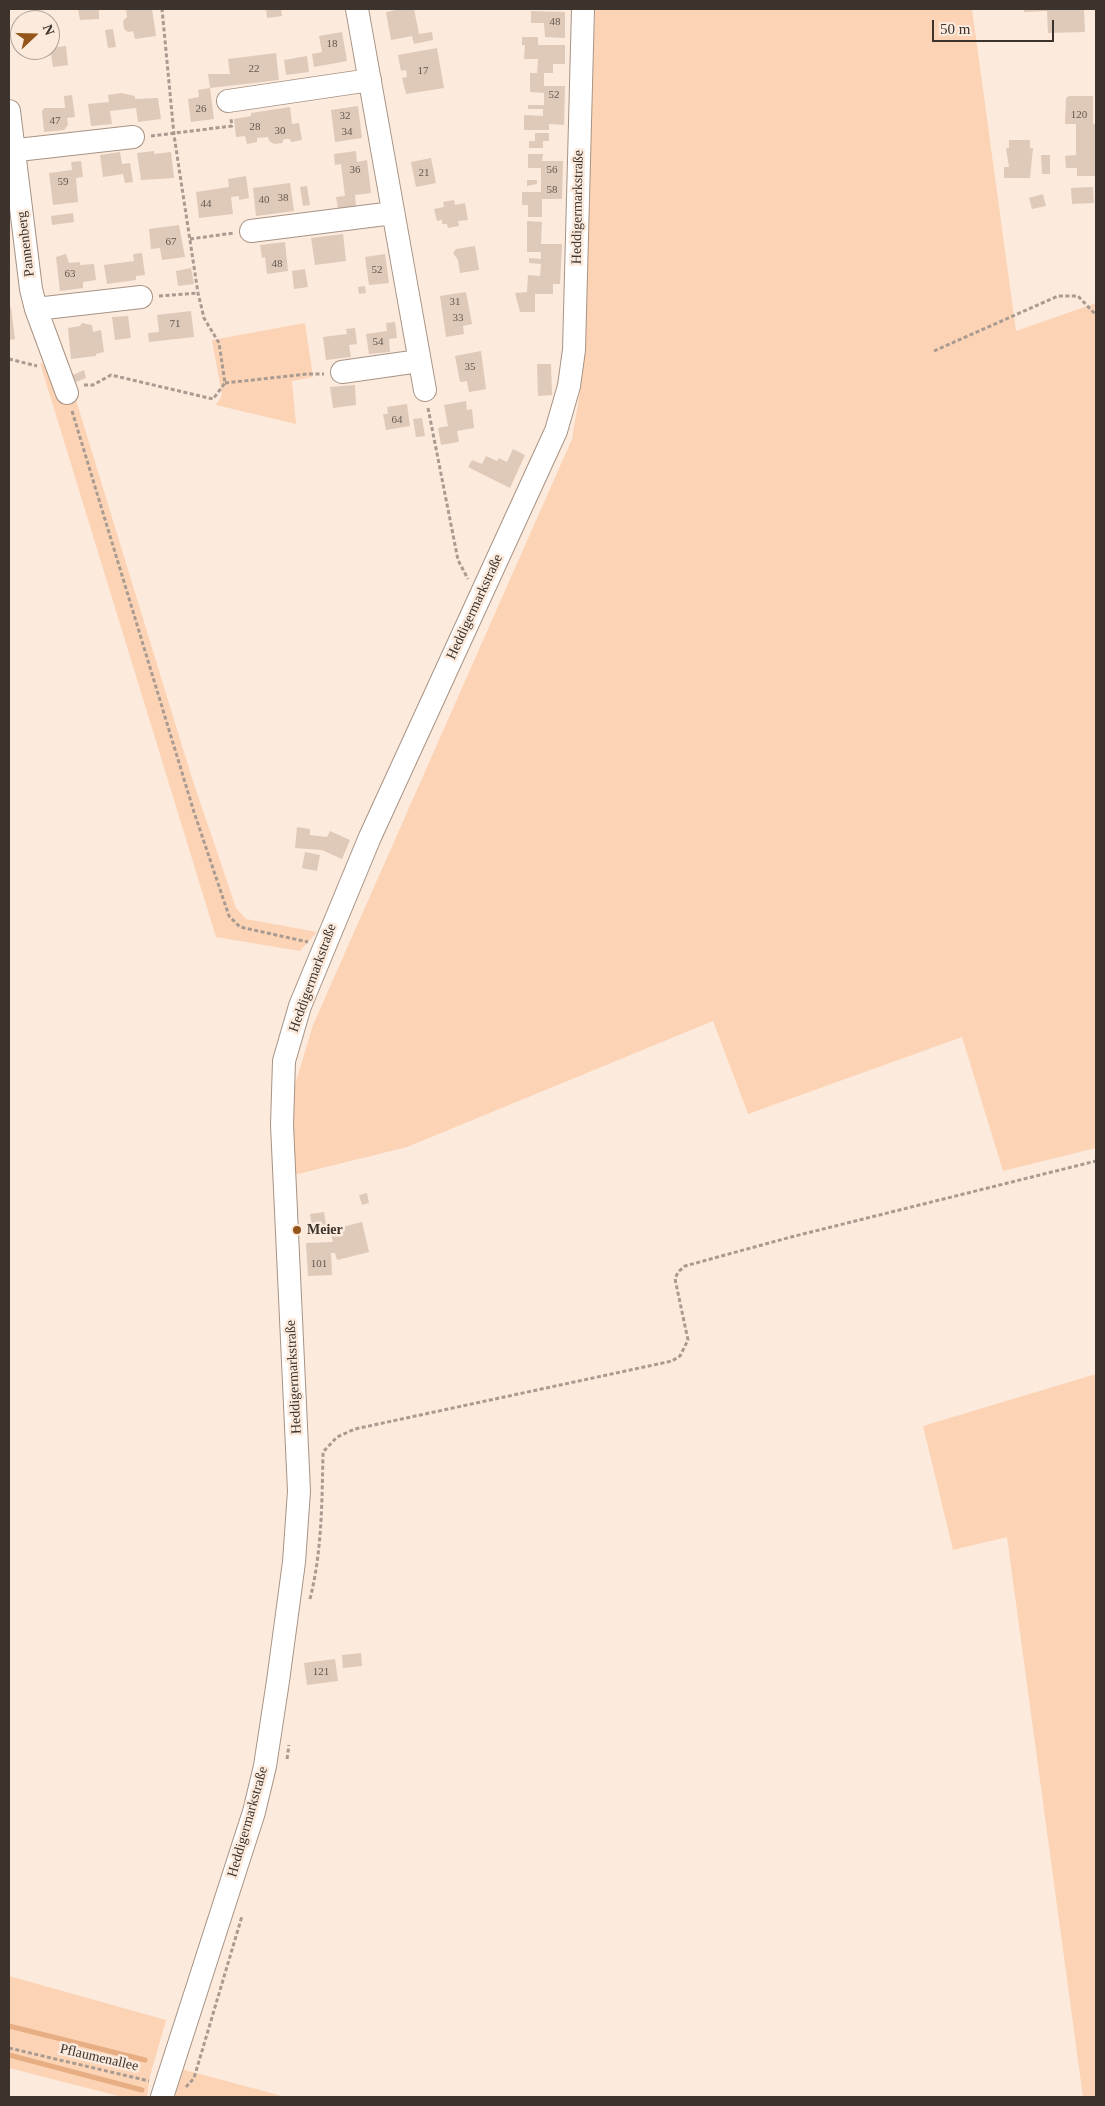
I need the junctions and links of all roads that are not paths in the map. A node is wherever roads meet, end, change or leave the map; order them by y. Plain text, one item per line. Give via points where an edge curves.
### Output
1 (357, 9) edge
2 (583, 9) edge
3 (370, 80) junction
4 (228, 101) road end
5 (9, 111) edge
6 (133, 137) road end
7 (12, 150) edge
8 (393, 213) junction
9 (251, 231) road end
10 (141, 297) road end
11 (36, 309) junction
12 (419, 361) junction
13 (342, 372) dead end
14 (63, 383) road end
15 (425, 390) road end
16 (170, 2091) edge

1 - 3 street
2 - 16 street, Heddigermarkstraße via 574,350 569,386 556,431 324,945 300,1006 284,1061 282,1125 299,1491 294,1562 265,1766
3 - 4 street
3 - 8 street
5 - 7 street, Pannenberg
6 - 7 street
7 - 11 street, Pannenberg
8 - 9 street
8 - 12 street
10 - 11 street
11 - 14 street, Pannenberg
12 - 13 street
12 - 15 street

